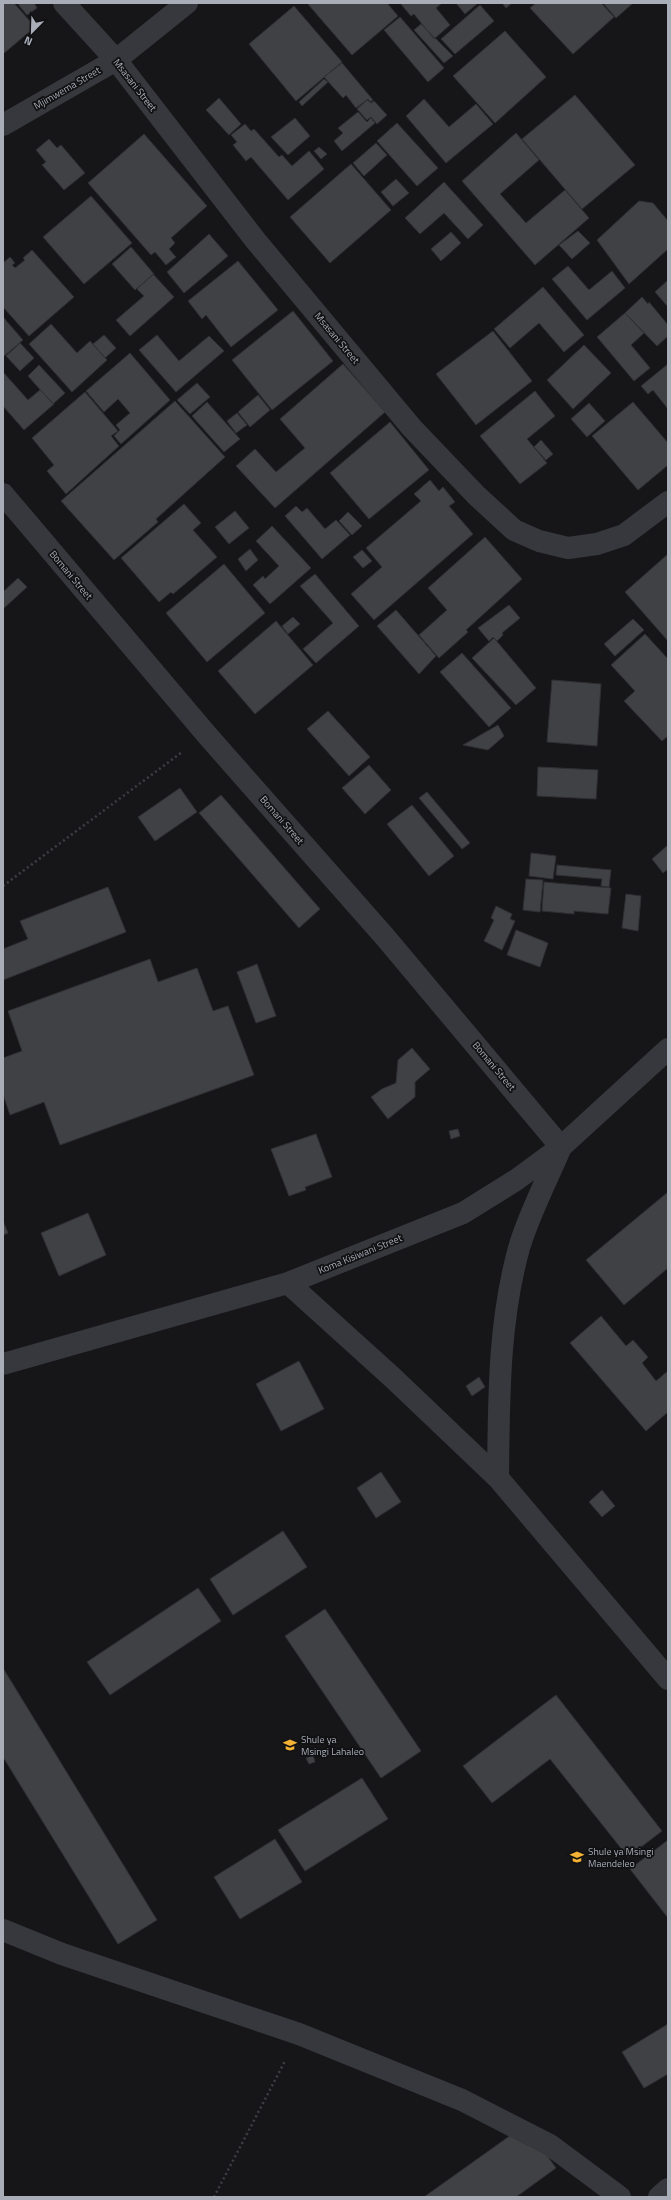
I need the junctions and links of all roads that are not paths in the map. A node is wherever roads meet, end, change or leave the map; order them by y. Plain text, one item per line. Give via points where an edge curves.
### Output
1 (64, 3) edge
2 (187, 3) edge
3 (116, 60) junction
4 (3, 125) edge
5 (3, 494) edge
6 (668, 502) edge
7 (668, 1049) edge
8 (562, 1147) junction
9 (288, 1283) junction
10 (3, 1364) edge
11 (498, 1478) junction
12 (668, 1679) edge
13 (3, 1930) edge
14 (668, 2189) edge
15 (620, 2197) edge
16 (659, 2197) edge

1 - 3 street, Msasani Street
2 - 3 street, Mjimwema Street
3 - 4 street, Mjimwema Street
3 - 6 street, Msasani Street via 256,241 407,422 476,495 514,530 539,541 568,548 597,544 624,535
5 - 8 street, Bomani Street via 207,734 385,937
7 - 8 street, Koma Kisiwani Street
8 - 9 street, Koma Kisiwani Street via 463,1213
8 - 11 street via 520,1247 504,1318 499,1370
9 - 10 street, Koma Kisiwani Street
9 - 11 street
11 - 12 street
13 - 15 street via 62,1954 299,2034 462,2100 550,2145
14 - 16 street

